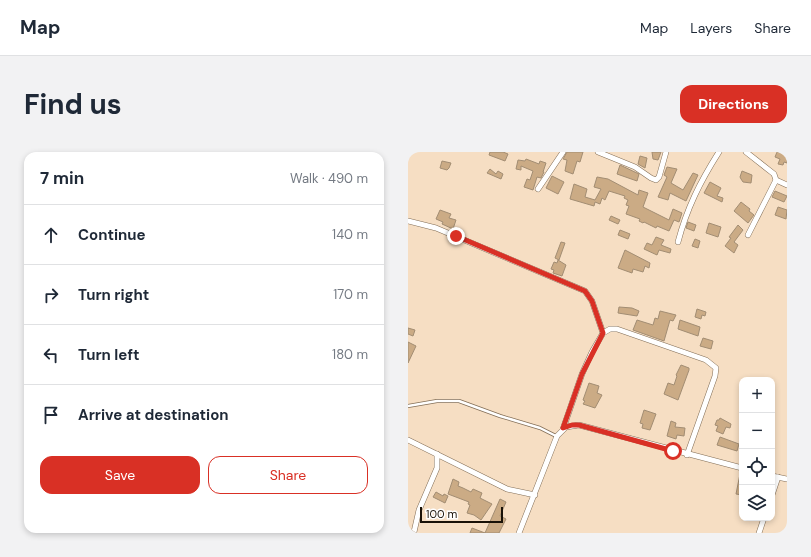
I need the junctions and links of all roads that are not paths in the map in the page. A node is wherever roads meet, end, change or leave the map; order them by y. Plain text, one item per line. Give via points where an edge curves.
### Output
1 (563, 152) edge
2 (598, 152) edge
3 (666, 152) edge
4 (719, 152) edge
5 (746, 152) edge
6 (776, 180) junction
7 (787, 185) edge
8 (538, 189) dead end
9 (408, 220) edge
10 (748, 235) dead end
11 (678, 242) dead end
12 (603, 333) junction
13 (408, 406) edge
14 (563, 428) junction
15 (557, 436) junction
16 (408, 440) edge
17 (438, 454) junction
18 (687, 455) junction
19 (739, 467) edge
20 (775, 476) edge
21 (778, 477) junction
22 (787, 479) edge
23 (775, 486) edge
24 (535, 495) junction
25 (763, 521) edge
26 (408, 529) edge
27 (415, 532) edge
28 (519, 533) edge
29 (759, 533) edge

1 - 8 street
2 - 3 street via 634,167 656,180
4 - 11 street via 688,208
5 - 6 street via 774,174
6 - 7 street
6 - 10 street
9 - 12 street via 440,230 585,291 592,301
12 - 14 street via 582,374
12 - 18 street via 610,329 625,331 714,364 715,376
13 - 15 lane via 459,400
14 - 15 street
14 - 18 street via 579,425
15 - 24 street
16 - 17 street
17 - 24 street via 507,489
17 - 27 street via 437,468 419,510
18 - 19 street
20 - 21 street
21 - 22 street
21 - 23 street
24 - 28 street
25 - 29 street
26 - 27 street

